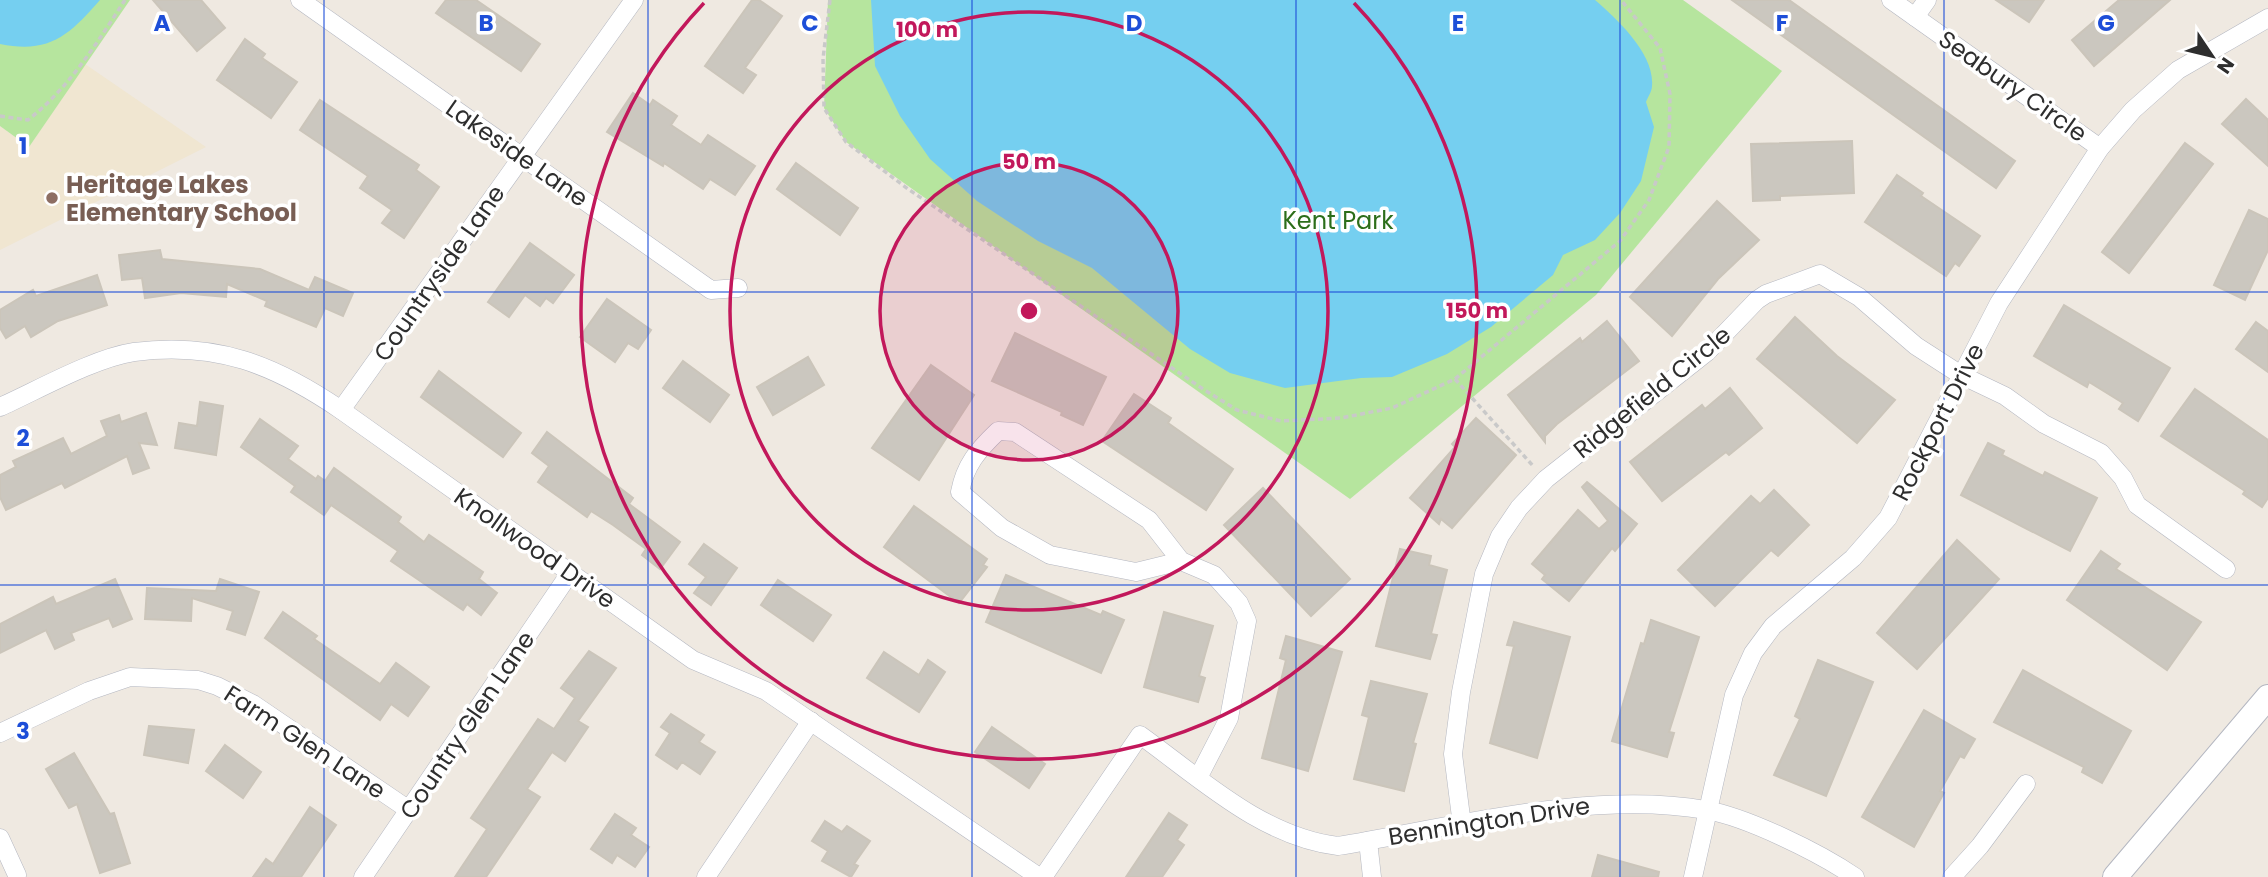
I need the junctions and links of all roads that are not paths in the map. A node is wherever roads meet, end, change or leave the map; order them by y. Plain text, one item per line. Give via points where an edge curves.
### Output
1 (300, 0) edge
2 (634, 0) edge
3 (1891, 0) edge
4 (1927, 0) edge
5 (1915, 17) junction
6 (2268, 18) edge
7 (2100, 148) junction
8 (522, 157) junction
9 (738, 288) dead end
10 (1961, 375) junction
11 (0, 407) edge
12 (341, 410) junction
13 (1181, 561) junction
14 (2227, 569) dead end
15 (570, 573) junction
16 (2268, 697) edge
17 (811, 722) junction
18 (0, 733) edge
19 (1199, 776) junction
20 (2026, 783) dead end
21 (409, 810) junction
22 (1707, 810) junction
23 (1462, 825) junction
24 (0, 838) edge
25 (1368, 841) junction
26 (18, 875) dead end
27 (363, 877) edge
28 (705, 877) edge
29 (1041, 877) edge
30 (1371, 877) edge
31 (1693, 877) edge
32 (1855, 877) edge
33 (1952, 877) edge
34 (2115, 877) edge

1 - 8 street, Lakeside Lane
2 - 8 street, Countryside Lane
3 - 5 street, Seabury Circle
4 - 5 street
5 - 7 street, Seabury Circle
6 - 7 street, Rockport Drive via 2178,70 2133,110
7 - 10 street, Rockport Drive via 1999,303
8 - 9 street, Lakeside Lane via 711,290
8 - 12 street, Countryside Lane
10 - 14 street, Ridgefield Circle via 2101,453 2123,478 2137,505
10 - 22 street, Rockport Drive via 1879,532 1787,612 1753,653 1734,695
10 - 23 street, Ridgefield Circle via 1820,274 1757,300 1707,352 1546,479 1500,536 1484,574 1453,754
11 - 12 street, Knollwood Drive via 133,352 182,350 262,364
12 - 15 street, Knollwood Drive
13 - 13 street via 1136,572 1050,555 1002,528 960,492 964,474 974,454 998,431 1016,432 1149,520
13 - 19 street via 1223,583 1247,621 1228,719
15 - 17 street, Knollwood Drive via 693,660 766,691
15 - 21 street, Country Glen Lane
16 - 34 main road
17 - 28 street
17 - 29 street, Knollwood Drive
18 - 21 street, Farm Glen Lane via 130,677 198,680 253,704
19 - 25 street, Bennington Drive via 1284,833 1338,846
19 - 29 street, Bennington Drive via 1140,735
20 - 33 street
21 - 27 street, Country Glen Lane
22 - 23 street, Bennington Drive via 1589,804
22 - 31 street, Rockport Drive
22 - 32 street, Bennington Drive via 1777,835
23 - 25 street, Bennington Drive
24 - 26 street
25 - 30 street

